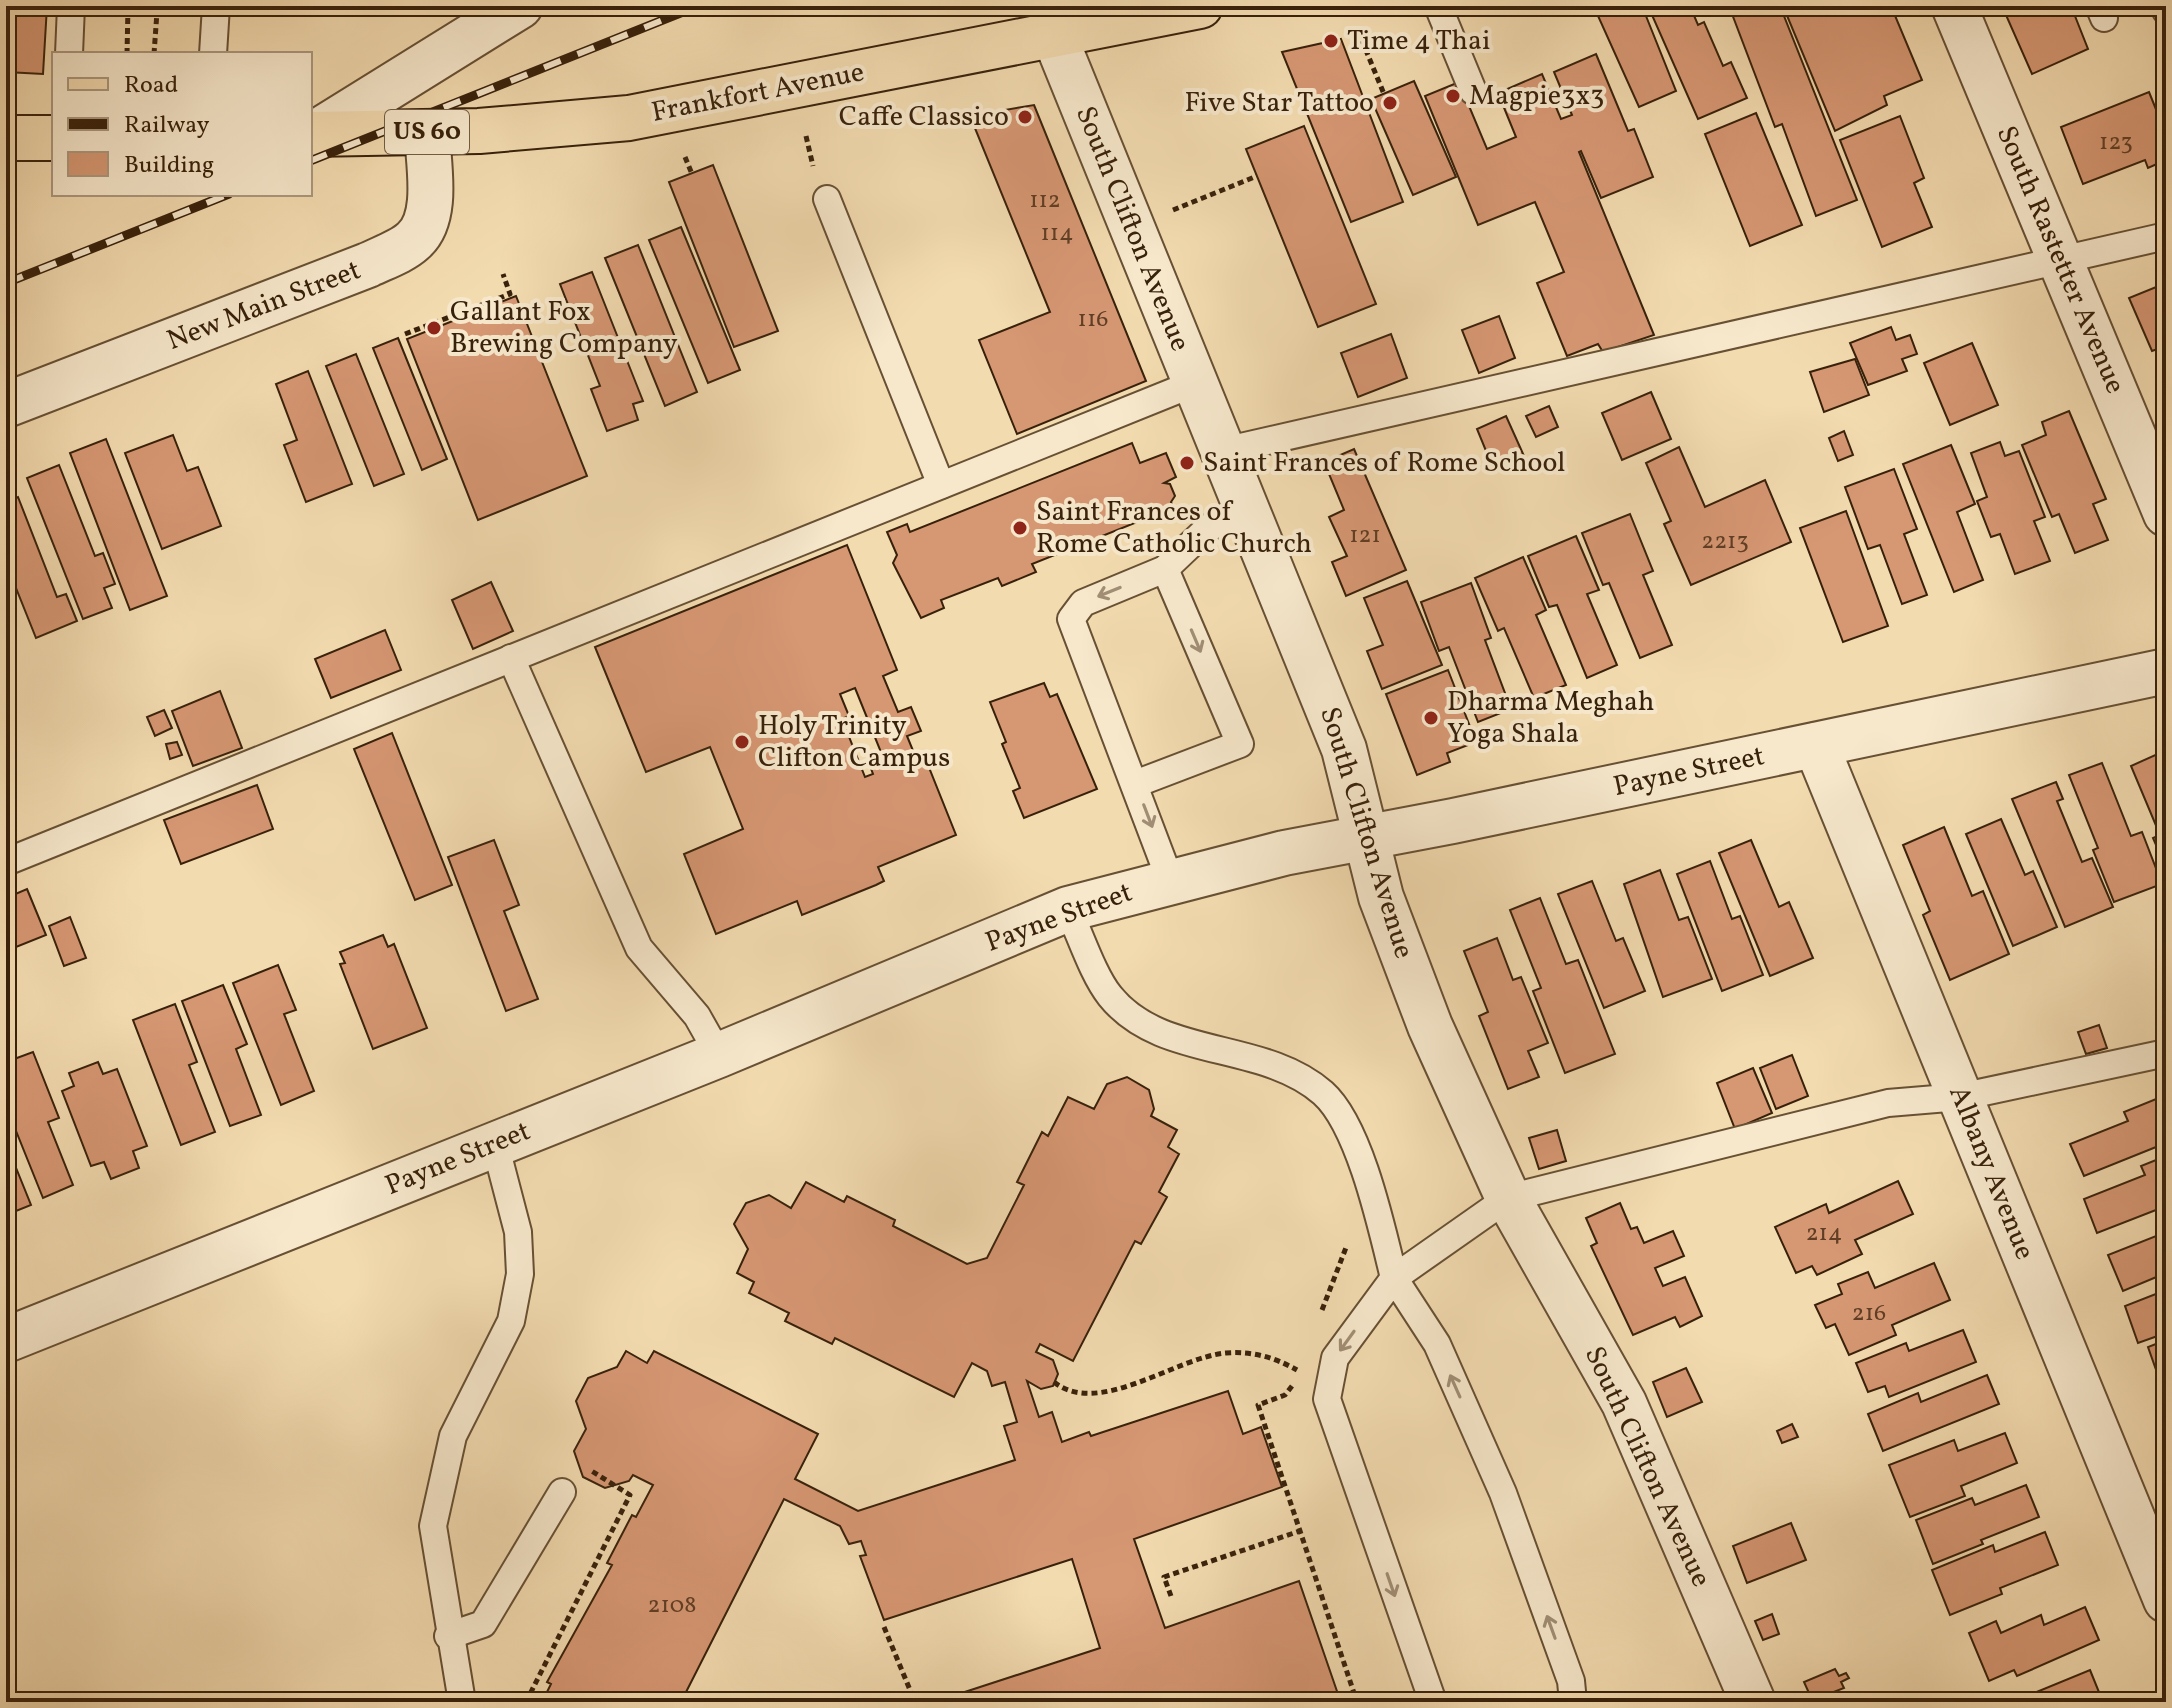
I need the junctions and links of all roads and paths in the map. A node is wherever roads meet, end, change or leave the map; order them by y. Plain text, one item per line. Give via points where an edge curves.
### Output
1 (71, 6) edge
2 (128, 6) edge
3 (216, 6) edge
4 (520, 6) edge
5 (1200, 6) edge
6 (1438, 6) edge
7 (1954, 6) edge
8 (157, 12) dead end
9 (477, 18) edge
10 (1358, 31) dead end
11 (1054, 35) junction
12 (69, 52) edge
13 (127, 52) edge
14 (154, 52) edge
15 (213, 52) edge
16 (1473, 91) dead end
17 (1384, 94) dead end
18 (427, 132) junction
19 (312, 134) edge
20 (806, 136) dead end
21 (6, 138) edge
22 (52, 138) edge
23 (685, 157) dead end
24 (815, 172) dead end
25 (692, 174) dead end
26 (1257, 176) dead end
27 (827, 199) dead end
28 (1172, 210) dead end
29 (2166, 236) edge
30 (2061, 262) junction
31 (503, 274) dead end
32 (409, 335) dead end
33 (1195, 383) junction
34 (6, 405) edge
35 (1223, 451) junction
36 (941, 485) junction
37 (1247, 511) junction
38 (2166, 514) edge
39 (1165, 569) junction
40 (511, 658) junction
41 (2166, 671) edge
42 (1816, 745) junction
43 (1135, 784) junction
44 (1366, 838) junction
45 (6, 862) edge
46 (1170, 880) junction
47 (1068, 909) junction
48 (2166, 1053) edge
49 (719, 1055) junction
50 (1960, 1097) junction
51 (495, 1144) junction
52 (1508, 1198) junction
53 (1350, 1237) dead end
54 (1394, 1278) junction
55 (1320, 1315) dead end
56 (6, 1340) edge
57 (1301, 1359) dead end
58 (1297, 1370) junction
59 (1054, 1382) dead end
60 (585, 1467) dead end
61 (562, 1492) dead end
62 (1300, 1531) junction
63 (1171, 1596) dead end
64 (2166, 1600) edge
65 (884, 1627) dead end
66 (448, 1636) junction
67 (1356, 1700) edge
68 (462, 1702) edge
69 (526, 1702) edge
70 (915, 1702) edge
71 (1345, 1702) edge
72 (1433, 1702) edge
73 (1573, 1702) edge
74 (1753, 1702) edge

1 - 12 lane
2 - 13 path
3 - 15 lane
4 - 9 street
5 - 11 main road, Frankfort Avenue / US 60
6 - 16 lane
7 - 30 street, South Rastetter Avenue
8 - 14 path
9 - 19 street
10 - 17 path
11 - 18 main road, Frankfort Avenue / US 60 via 629,118
11 - 33 street, South Clifton Avenue
18 - 19 main road, Frankfort Avenue / US 60
18 - 34 street, New Main Street via 429,202 413,241 368,265
20 - 24 path
21 - 22 main road
23 - 25 path
26 - 28 path
27 - 36 lane
29 - 30 lane
30 - 35 lane
30 - 38 street, South Rastetter Avenue
31 - 32 path via 510,294
33 - 35 street, South Clifton Avenue
33 - 36 lane
35 - 37 street, South Clifton Avenue
36 - 40 lane
37 - 39 lane via 1208,528
37 - 44 street, South Clifton Avenue via 1344,749
39 -> 43 lane via 1083,603 1071,619
39 -> 43 lane via 1240,744
40 - 45 lane
40 - 49 lane via 639,948 697,1016
41 - 42 street, Payne Street
42 - 44 street, Payne Street
42 - 50 street, Albany Avenue
43 -> 46 lane
44 - 46 street, Payne Street
44 - 52 street, South Clifton Avenue via 1381,897 1430,1026
46 - 47 street, Payne Street
47 - 49 street, Payne Street
47 - 54 lane via 1109,996 1142,1026 1272,1064 1322,1093 1346,1124 1379,1216
48 - 50 lane
49 - 51 street, Payne Street
50 - 52 lane via 1888,1103
50 - 64 street, Albany Avenue
51 - 56 street, Payne Street
51 - 66 lane via 518,1232 520,1274 511,1321 453,1436 433,1526
52 - 54 lane
52 - 74 street, South Clifton Avenue via 1624,1403
53 - 55 path
54 -> 72 lane via 1335,1358 1327,1399
73 -> 54 lane via 1571,1681 1503,1493 1437,1344
57 - 58 path
58 - 59 path via 1267,1356 1223,1353 1097,1394 1072,1392
58 - 62 path via 1285,1395 1258,1405
60 - 69 path via 630,1495
61 - 66 lane via 483,1624
62 - 63 path via 1164,1577
62 - 67 path
65 - 70 path
66 - 68 lane
67 - 71 path

